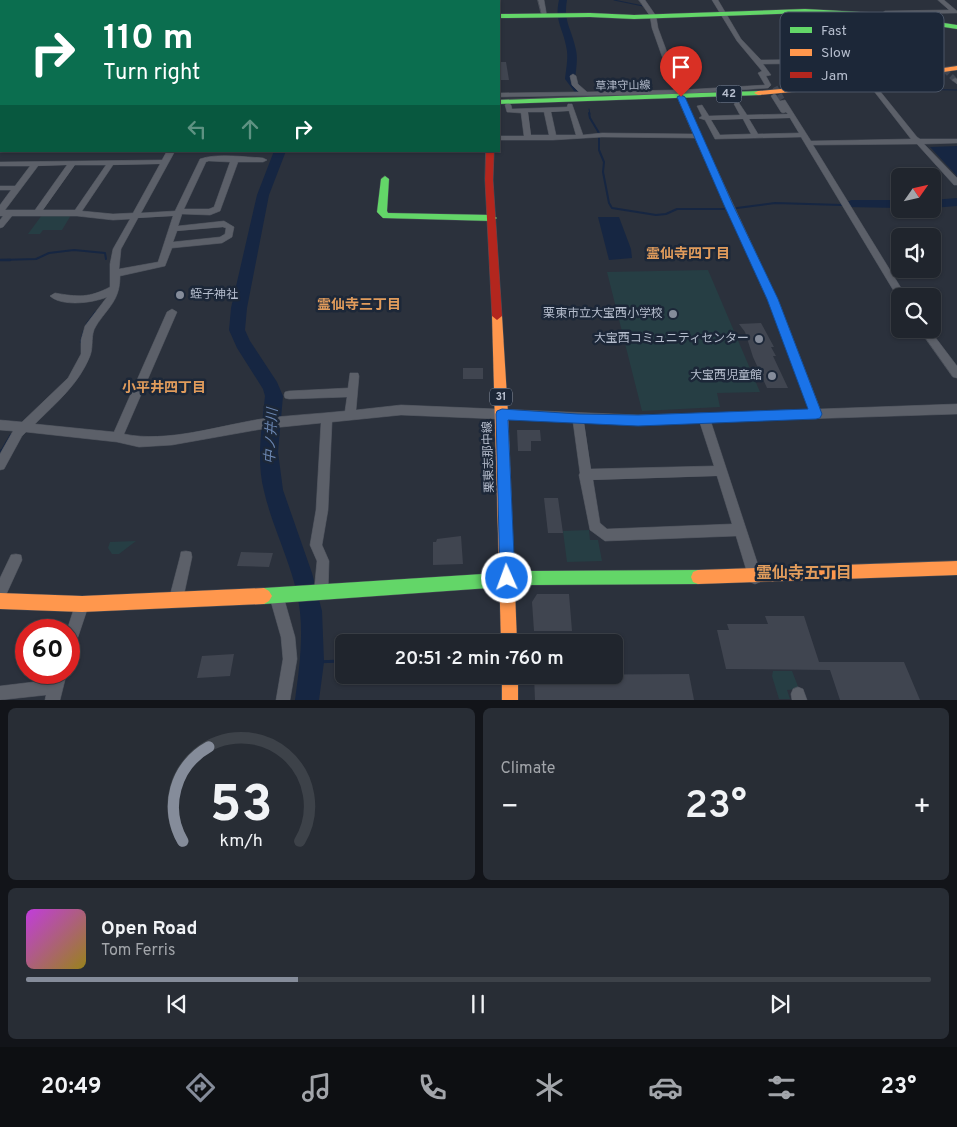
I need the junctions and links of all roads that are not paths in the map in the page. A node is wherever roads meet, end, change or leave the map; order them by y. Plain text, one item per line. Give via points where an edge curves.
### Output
1 (541, 0) edge
2 (642, 0) edge
3 (715, 0) edge
4 (941, 0) edge
5 (815, 12) edge
6 (955, 12) edge
7 (724, 14) junction
8 (500, 16) edge
9 (544, 16) junction
10 (653, 16) junction
11 (944, 25) edge
12 (957, 27) edge
13 (760, 62) junction
14 (780, 62) edge
15 (957, 68) edge
16 (944, 70) edge
17 (766, 72) junction
18 (572, 76) dead end
19 (780, 90) edge
20 (802, 92) edge
21 (876, 92) edge
22 (586, 94) junction
23 (500, 95) edge
24 (777, 95) junction
25 (680, 97) junction
26 (502, 104) edge
27 (737, 104) dead end
28 (700, 106) dead end
29 (571, 107) junction
30 (547, 110) junction
31 (524, 111) junction
32 (789, 116) junction
33 (745, 117) junction
34 (691, 118) junction
35 (706, 118) junction
36 (634, 128) dead end
37 (660, 128) dead end
38 (804, 135) junction
39 (699, 136) junction
40 (756, 136) junction
41 (580, 137) junction
42 (637, 137) junction
43 (664, 137) junction
44 (500, 138) edge
45 (528, 138) junction
46 (553, 138) junction
47 (957, 141) edge
48 (919, 142) junction
49 (808, 143) junction
50 (170, 152) edge
51 (490, 152) edge
52 (235, 159) junction
53 (263, 160) dead end
54 (165, 162) junction
55 (74, 163) junction
56 (0, 164) edge
57 (36, 164) junction
58 (110, 164) junction
59 (385, 179) dead end
60 (957, 183) edge
61 (0, 188) edge
62 (18, 188) junction
63 (0, 212) edge
64 (178, 212) junction
65 (10, 213) junction
66 (37, 213) junction
67 (77, 213) junction
68 (134, 216) junction
69 (492, 218) junction
70 (0, 225) edge
71 (173, 229) junction
72 (168, 246) junction
73 (117, 273) junction
74 (896, 288) edge
75 (115, 289) junction
76 (55, 296) dead end
77 (172, 312) dead end
78 (931, 338) edge
79 (957, 374) edge
80 (354, 376) dead end
81 (352, 392) junction
82 (289, 395) dead end
83 (957, 408) edge
84 (502, 414) junction
85 (816, 414) junction
86 (350, 415) junction
87 (326, 418) junction
88 (704, 418) junction
89 (578, 419) junction
90 (0, 425) edge
91 (24, 427) junction
92 (117, 437) junction
93 (0, 465) edge
94 (722, 471) junction
95 (585, 475) junction
96 (740, 530) junction
97 (186, 557) dead end
98 (16, 560) dead end
99 (957, 568) edge
100 (755, 577) junction
101 (507, 578) junction
102 (0, 592) edge
103 (320, 592) junction
104 (276, 594) junction
105 (176, 600) junction
106 (0, 601) edge
107 (82, 604) junction
108 (77, 619) edge
109 (509, 634) edge
110 (510, 684) edge
111 (0, 693) edge
112 (54, 693) edge
113 (283, 700) edge
114 (510, 700) edge

1 - 9 street
2 - 10 street
3 - 7 street
4 - 6 street
5 - 7 main road
7 - 10 main road
7 - 13 street via 739,40
8 - 9 main road
9 - 10 main road
10 - 25 street
11 - 12 main road
13 - 14 street
13 - 17 street
15 - 16 main road, 草津守山線 / 42
17 - 24 street
17 - 25 street via 761,73 768,86
18 - 22 street
19 - 25 main road, 草津守山線 / 42
20 - 24 main road, 草津守山線 / 42
21 - 48 street
22 - 23 street
22 - 25 street
24 - 25 main road, 草津守山線 / 42
24 - 32 street
25 - 26 main road, 草津守山線 / 42
25 - 29 main road, 草津守山線 / 42
25 - 34 street
26 - 29 main road, 草津守山線 / 42
26 - 31 street via 509,111
27 - 33 street
28 - 35 street
29 - 30 street
29 - 41 street
30 - 31 street
30 - 46 street
31 - 45 street
32 - 33 street
32 - 38 street
33 - 35 street
33 - 40 street
34 - 35 street
34 - 39 street
35 - 40 street via 718,137
36 - 42 street
37 - 43 street
38 - 40 street
38 - 49 street
39 - 43 street
39 - 85 street via 773,299
41 - 42 street
41 - 46 street
42 - 43 street
44 - 45 street
45 - 46 street
47 - 48 street
48 - 49 street
48 - 60 street
49 - 74 street
50 - 54 street
51 - 69 main road, 栗東志那中線 / 31
52 - 53 street
52 - 64 street via 203,161
52 - 64 street via 217,209
54 - 58 street
54 - 68 street
55 - 57 street
55 - 58 street
55 - 66 street
56 - 57 street
57 - 62 street
58 - 67 street
59 - 69 main road via 382,212 386,216
61 - 62 street
62 - 63 street
63 - 65 street
64 - 68 street
64 - 71 street
65 - 66 street
65 - 70 street
66 - 67 street
67 - 68 street
68 - 73 street via 114,259
69 - 84 main road, 栗東志那中線 / 31
71 - 72 street
71 - 72 street via 224,224 230,227 229,235 222,240
72 - 73 street via 162,264
73 - 75 street
75 - 76 street via 100,298 88,300 74,301
75 - 91 street via 109,303 90,326 86,354 72,381
77 - 92 street
78 - 79 street
80 - 81 street
81 - 82 street
81 - 86 street
83 - 85 street
84 - 86 street via 413,410
84 - 89 street
84 - 101 main road, 栗東志那中線 / 31
85 - 88 street
86 - 87 street
87 - 92 street via 262,424 172,440 139,442
87 - 103 street via 322,510 316,545 323,561
88 - 89 street
88 - 94 street
89 - 95 street
90 - 91 street
91 - 92 street
91 - 93 street
94 - 95 street
94 - 96 street
95 - 96 street via 594,526 605,534
96 - 100 street
97 - 105 street
98 - 102 street
99 - 100 main road
100 - 101 main road
101 - 103 main road
101 - 109 main road, 栗東志那中線 / 31
103 - 104 main road
104 - 105 main road
104 - 113 street via 290,659
105 - 107 main road
106 - 107 main road
107 - 108 street
110 - 114 main road
111 - 112 street

